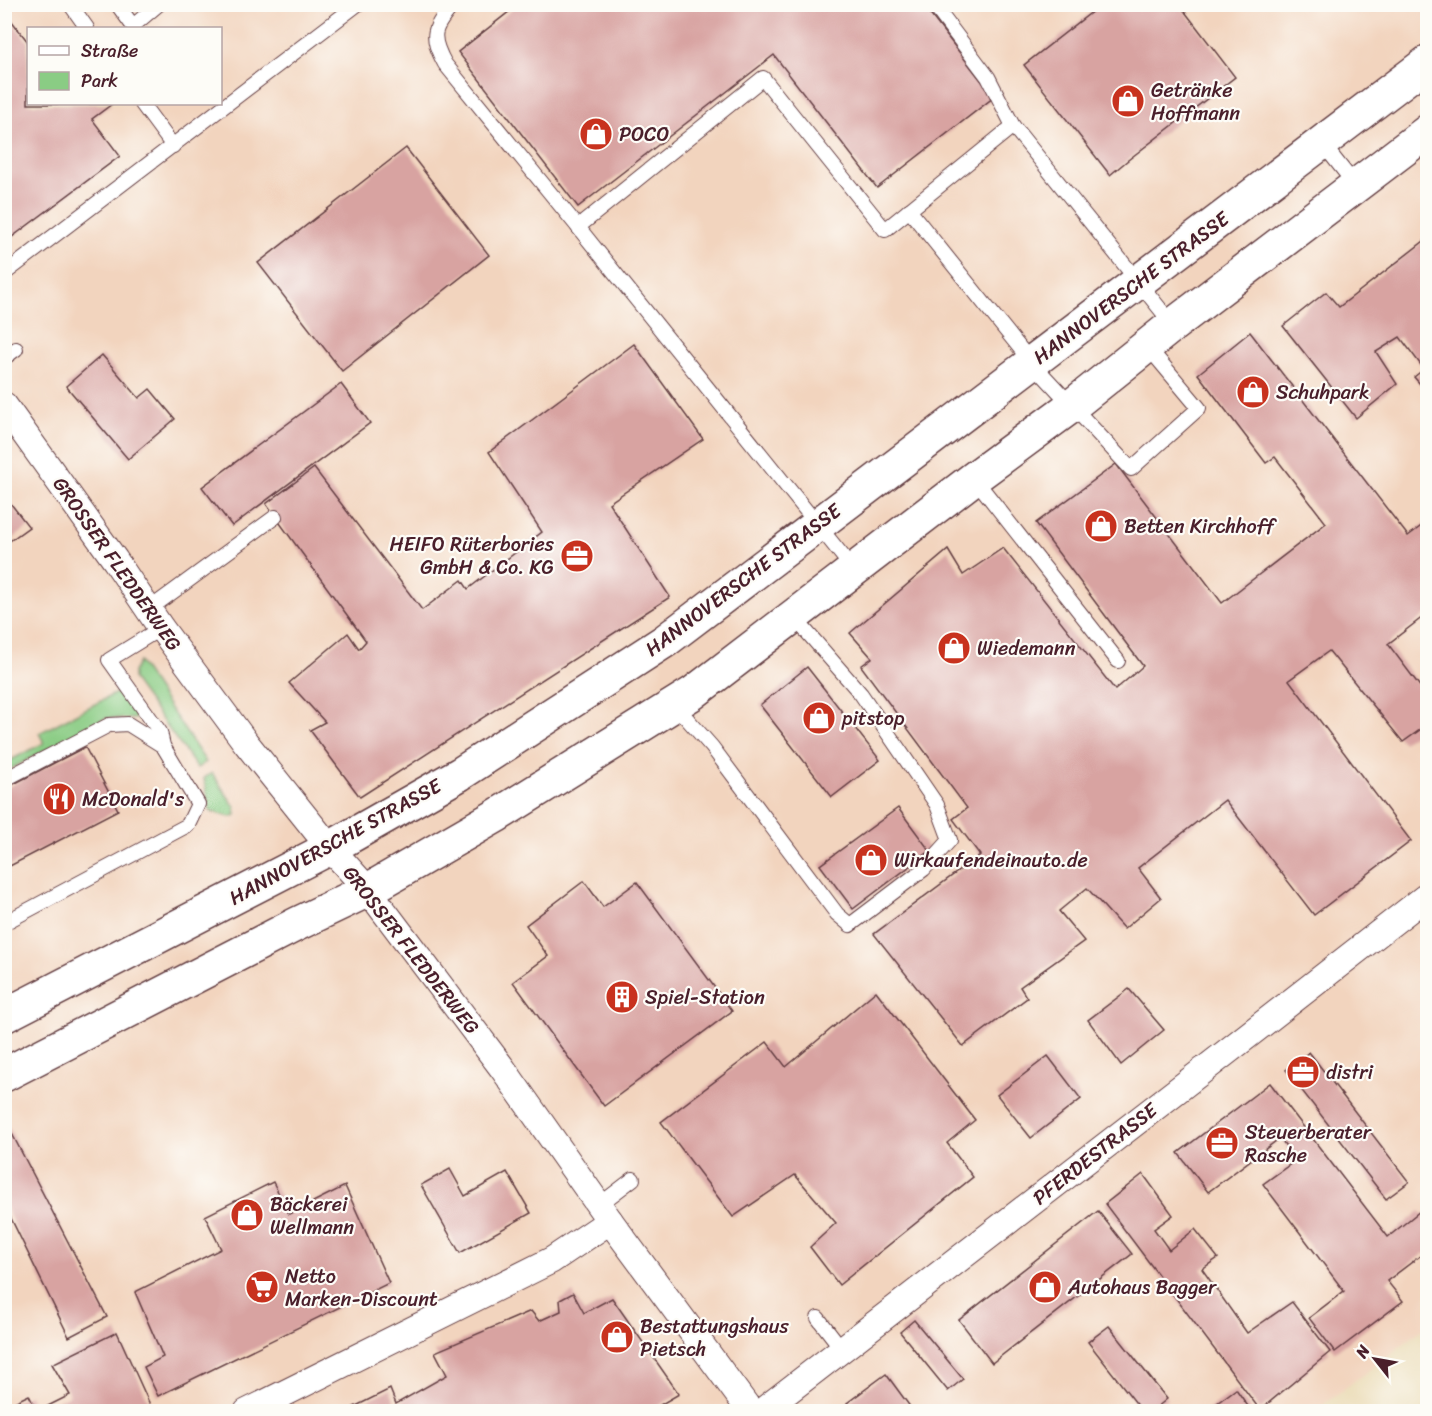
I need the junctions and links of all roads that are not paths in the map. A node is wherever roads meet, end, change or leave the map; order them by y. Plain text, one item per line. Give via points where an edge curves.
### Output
1 (70, 4) edge
2 (117, 4) edge
3 (159, 4) edge
4 (358, 4) edge
5 (454, 4) edge
6 (933, 4) edge
7 (86, 27) edge
8 (1428, 62) edge
9 (143, 105) edge
10 (1013, 126) junction
11 (1428, 131) edge
12 (1322, 143) junction
13 (173, 146) junction
14 (1356, 186) junction
15 (909, 210) junction
16 (578, 227) junction
17 (4, 274) edge
18 (1139, 282) junction
19 (1173, 325) junction
20 (1147, 346) junction
21 (16, 349) dead end
22 (4, 358) edge
23 (1032, 363) junction
24 (4, 405) edge
25 (1072, 405) junction
26 (974, 478) junction
27 (275, 517) dead end
28 (818, 525) junction
29 (854, 570) junction
30 (793, 616) junction
31 (154, 619) junction
32 (1118, 661) dead end
33 (674, 704) junction
34 (163, 746) junction
35 (4, 778) edge
36 (330, 848) junction
37 (368, 890) junction
38 (1428, 895) edge
39 (4, 923) edge
40 (4, 1016) edge
41 (4, 1075) edge
42 (633, 1179) dead end
43 (604, 1213) junction
44 (818, 1318) dead end
45 (842, 1349) junction
46 (247, 1412) edge
47 (751, 1412) edge
48 (761, 1412) edge

1 - 7 lane
2 - 3 lane via 133,26
4 - 13 lane
5 - 16 lane via 434,36 437,50
6 - 10 lane via 988,77
8 - 12 main road, HANNOVERSCHE STRASSE
9 - 13 lane
10 - 15 lane
10 - 18 lane
11 - 14 main road
12 - 14 lane
12 - 18 main road, HANNOVERSCHE STRASSE
13 - 17 lane
14 - 19 main road
15 - 16 lane via 885,230 763,78
15 - 23 lane
16 - 28 lane
18 - 19 lane
18 - 23 main road, HANNOVERSCHE STRASSE
19 - 20 main road
20 - 25 main road
20 - 25 lane via 1199,408 1131,469
21 - 22 lane
23 - 25 lane
23 - 28 main road, HANNOVERSCHE STRASSE
24 - 31 street, GROSSER FLEDDERWEG
25 - 26 main road
26 - 29 main road
26 - 32 lane
27 - 31 lane
28 - 29 lane
28 - 36 main road, HANNOVERSCHE STRASSE via 665,641 460,774
29 - 30 main road
30 - 33 main road
30 - 33 lane via 861,694 937,805 951,840 924,869 850,925 837,914 712,747
31 - 34 lane via 109,660 160,732
31 - 36 street, GROSSER FLEDDERWEG
33 - 37 main road via 496,816
34 - 35 lane via 128,724 109,725
34 - 39 lane via 198,804 188,825
36 - 37 street, GROSSER FLEDDERWEG
36 - 40 main road, HANNOVERSCHE STRASSE
37 - 41 main road
37 - 43 street, GROSSER FLEDDERWEG via 503,1069
38 - 45 street, PFERDESTRASSE
42 - 43 lane
43 - 46 street via 552,1260
43 - 47 street, GROSSER FLEDDERWEG
44 - 45 lane
45 - 48 street, PFERDESTRASSE

